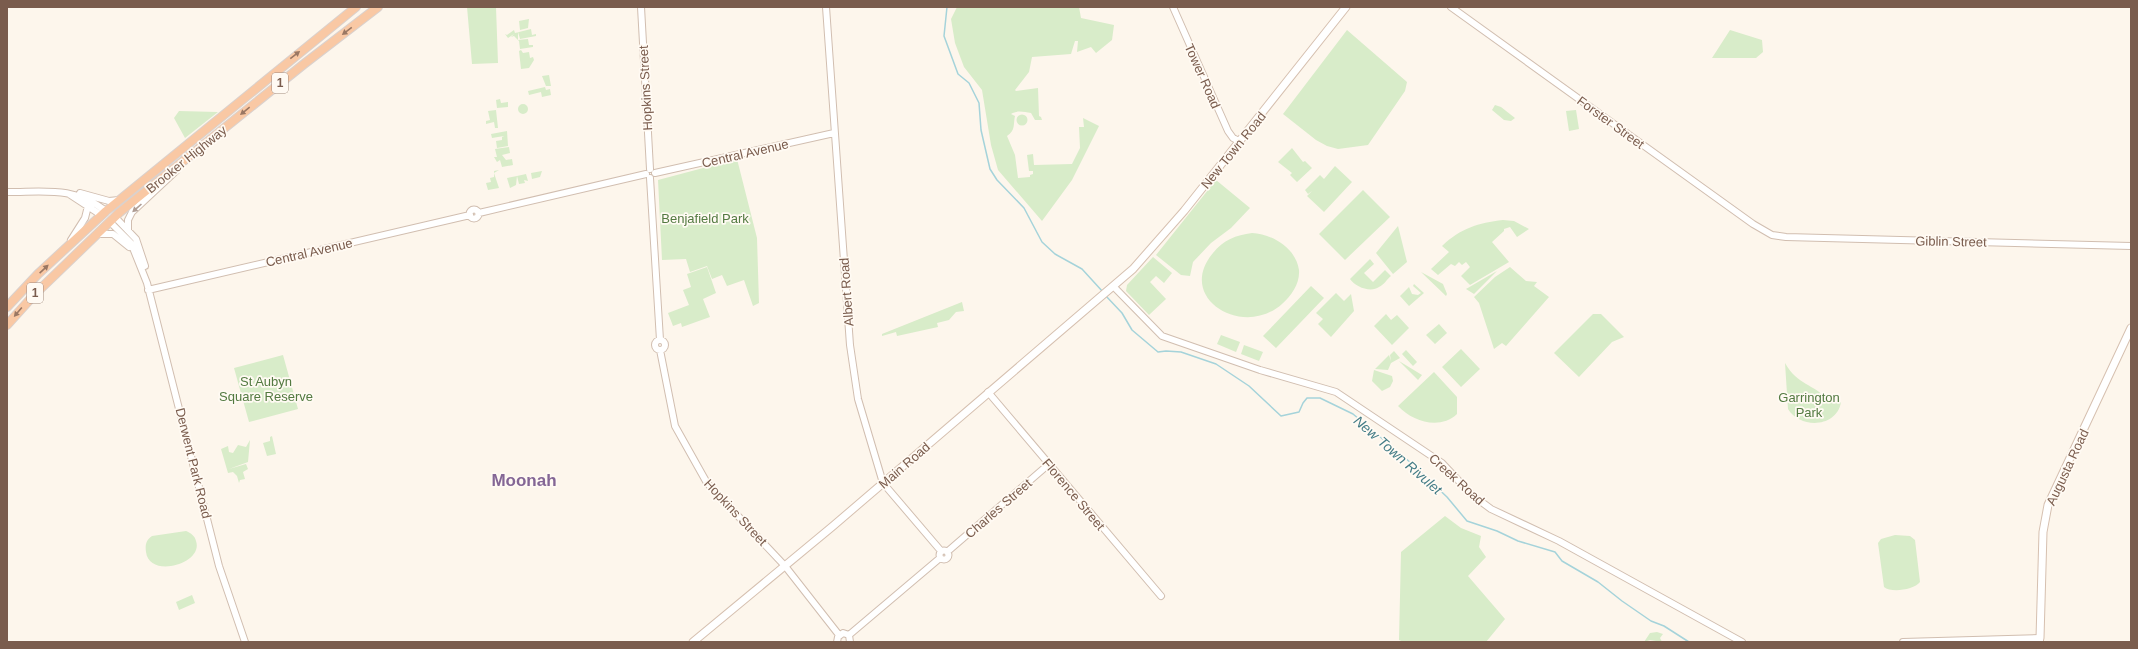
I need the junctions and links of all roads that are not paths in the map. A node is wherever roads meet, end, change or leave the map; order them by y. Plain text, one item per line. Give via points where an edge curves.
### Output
1 (356, 7) edge
2 (378, 7) edge
3 (641, 7) edge
4 (826, 7) edge
5 (1173, 7) edge
6 (1346, 7) edge
7 (1451, 7) edge
8 (834, 133) junction
9 (1239, 141) junction
10 (185, 161) junction
11 (650, 174) junction
12 (7, 192) edge
13 (70, 193) junction
14 (120, 199) junction
15 (88, 206) junction
16 (104, 213) junction
17 (112, 220) junction
18 (128, 230) junction
19 (97, 234) junction
20 (1772, 235) joint
21 (2131, 246) edge
22 (66, 248) junction
23 (138, 257) junction
24 (147, 283) junction
25 (1111, 289) junction
26 (148, 290) junction
27 (7, 307) edge
28 (7, 324) edge
29 (2131, 328) edge
30 (988, 392) junction
31 (1049, 464) junction
32 (883, 483) junction
33 (943, 554) junction
34 (785, 566) junction
35 (1161, 596) dead end
36 (839, 635) junction
37 (850, 639) edge
38 (2040, 640) edge
39 (2019, 641) edge
40 (245, 642) edge
41 (693, 642) edge
42 (837, 642) edge
43 (1742, 642) edge
44 (1903, 642) edge

14 -> 1 highway, Brooker Highway / 1
2 -> 10 highway, Brooker Highway / 1
3 - 11 street, Hopkins Street
4 - 8 street, Albert Road
5 - 9 street, Tower Road via 1228,131
6 - 9 main road, New Town Road
7 - 20 street, Forster Street via 1753,224
8 - 11 street, Central Avenue
8 - 32 street, Albert Road via 853,374 870,445
9 - 25 main road, New Town Road via 1149,252
10 - 17 highway, Brooker Highway / 1
10 -> 18 street via 158,190 132,212 128,220
11 - 26 street, Central Avenue via 479,213 475,218 470,215
11 - 34 street, Hopkins Street via 660,340 665,345 660,350 674,424 707,482
12 - 13 street, Derwent Park Road
13 - 14 street via 89,194 109,201
13 - 15 street, Derwent Park Road
13 - 16 street, Derwent Park Road via 87,199
14 - 16 highway, Brooker Highway / 1
15 - 16 street, Derwent Park Road
15 - 22 street via 85,218
16 - 17 highway, Derwent Park Road
16 - 22 highway, Brooker Highway / 1
17 - 18 street, Derwent Park Road
17 - 19 highway, Brooker Highway / 1
17 - 23 street, Derwent Park Road via 131,243
18 - 24 street, Derwent Park Road via 139,246
19 - 23 street via 117,236
19 -> 28 highway, Brooker Highway / 1
20 - 21 street, Giblin Street via 1792,238
27 -> 22 highway, Brooker Highway / 1
23 - 24 street, Derwent Park Road
24 - 26 street, Derwent Park Road
25 - 30 main road, Main Road
25 - 43 street, Creek Road via 1162,336 1260,370 1336,392 1442,463 1472,495 1492,509 1559,541
26 - 40 street, Derwent Park Road via 219,566
29 - 38 main road, Augusta Road via 2046,509
30 - 31 street, Florence Street
30 - 32 main road, Main Road
31 - 33 street, Charles Street
31 - 35 street, Florence Street
32 - 33 street, Albert Road
32 - 34 main road, Main Road
33 - 37 street, Charles Street
34 - 36 street, Hopkins Street
34 - 41 main road, Main Road
36 - 37 street via 845,633
36 - 42 street
38 - 39 street
39 - 44 street

